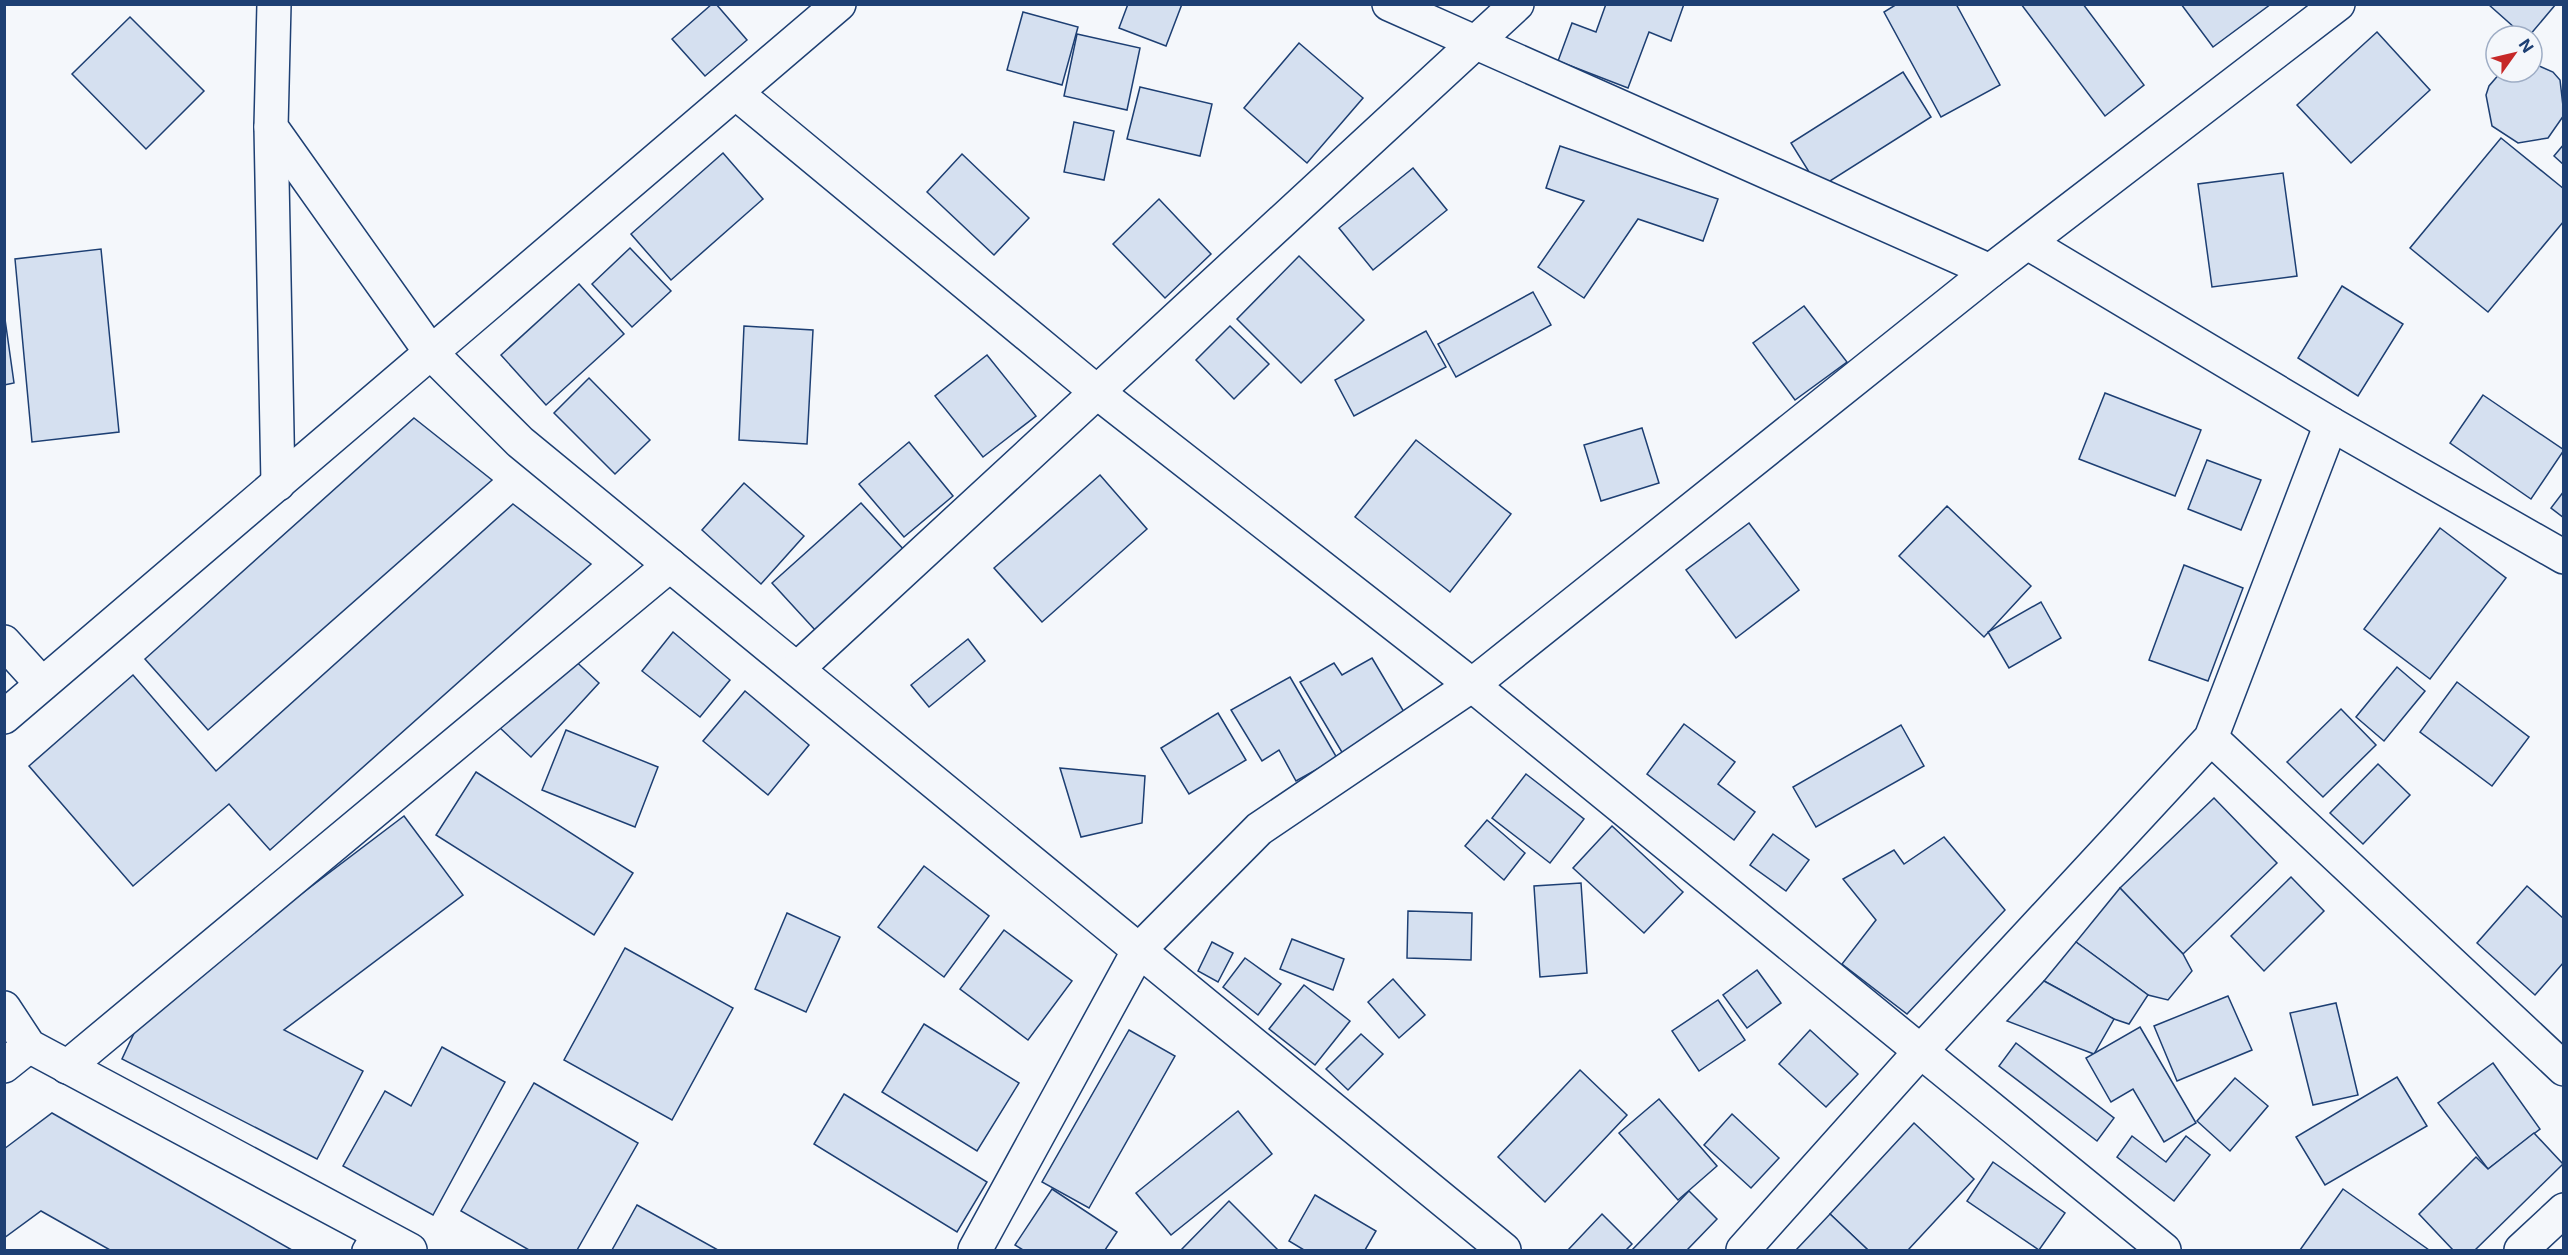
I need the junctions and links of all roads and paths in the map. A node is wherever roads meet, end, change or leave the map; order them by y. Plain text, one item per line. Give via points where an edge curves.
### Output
1 (274, 4) edge
2 (839, 4) edge
3 (1389, 4) edge
4 (1517, 4) edge
5 (2337, 4) edge
6 (1476, 42) junction
7 (736, 93) junction
8 (271, 127) junction
9 (2028, 243) junction
10 (1989, 271) junction
11 (432, 354) junction
12 (1097, 392) junction
13 (2331, 424) junction
14 (278, 484) junction
15 (2564, 557) edge
16 (670, 564) junction
17 (4, 642) edge
18 (797, 669) junction
19 (42, 684) junction
20 (1472, 685) junction
21 (4, 717) edge
22 (2211, 738) junction
23 (1139, 950) junction
24 (4, 1008) edge
25 (1920, 1053) junction
26 (17, 1056) edge
27 (67, 1067) junction
28 (2564, 1069) edge
29 (2564, 1210) edge
30 (368, 1241) edge
31 (410, 1251) edge
32 (975, 1251) edge
33 (1504, 1251) edge
34 (1743, 1251) edge
35 (2164, 1251) edge
36 (2521, 1251) edge

1 - 8 street
2 - 7 street
3 - 6 street
4 - 6 street
5 - 9 street
6 - 10 street
6 - 12 street
7 - 11 street
7 - 12 street
8 - 11 street
8 - 14 street
9 - 10 street
9 - 13 street
10 - 20 street
11 - 14 street
11 - 16 street via 520,442
12 - 18 street
12 - 20 street
13 - 15 street
13 - 22 street
14 - 19 street
16 - 18 street
16 - 27 street
17 - 19 street
18 - 23 street
19 - 21 street
20 - 23 street via 1258,829
20 - 25 street
22 - 25 street
22 - 28 street
23 - 32 street
23 - 33 street
24 - 26 street
25 - 34 street
25 - 35 street
26 - 27 street
27 - 30 street
29 - 36 street
30 - 31 street

